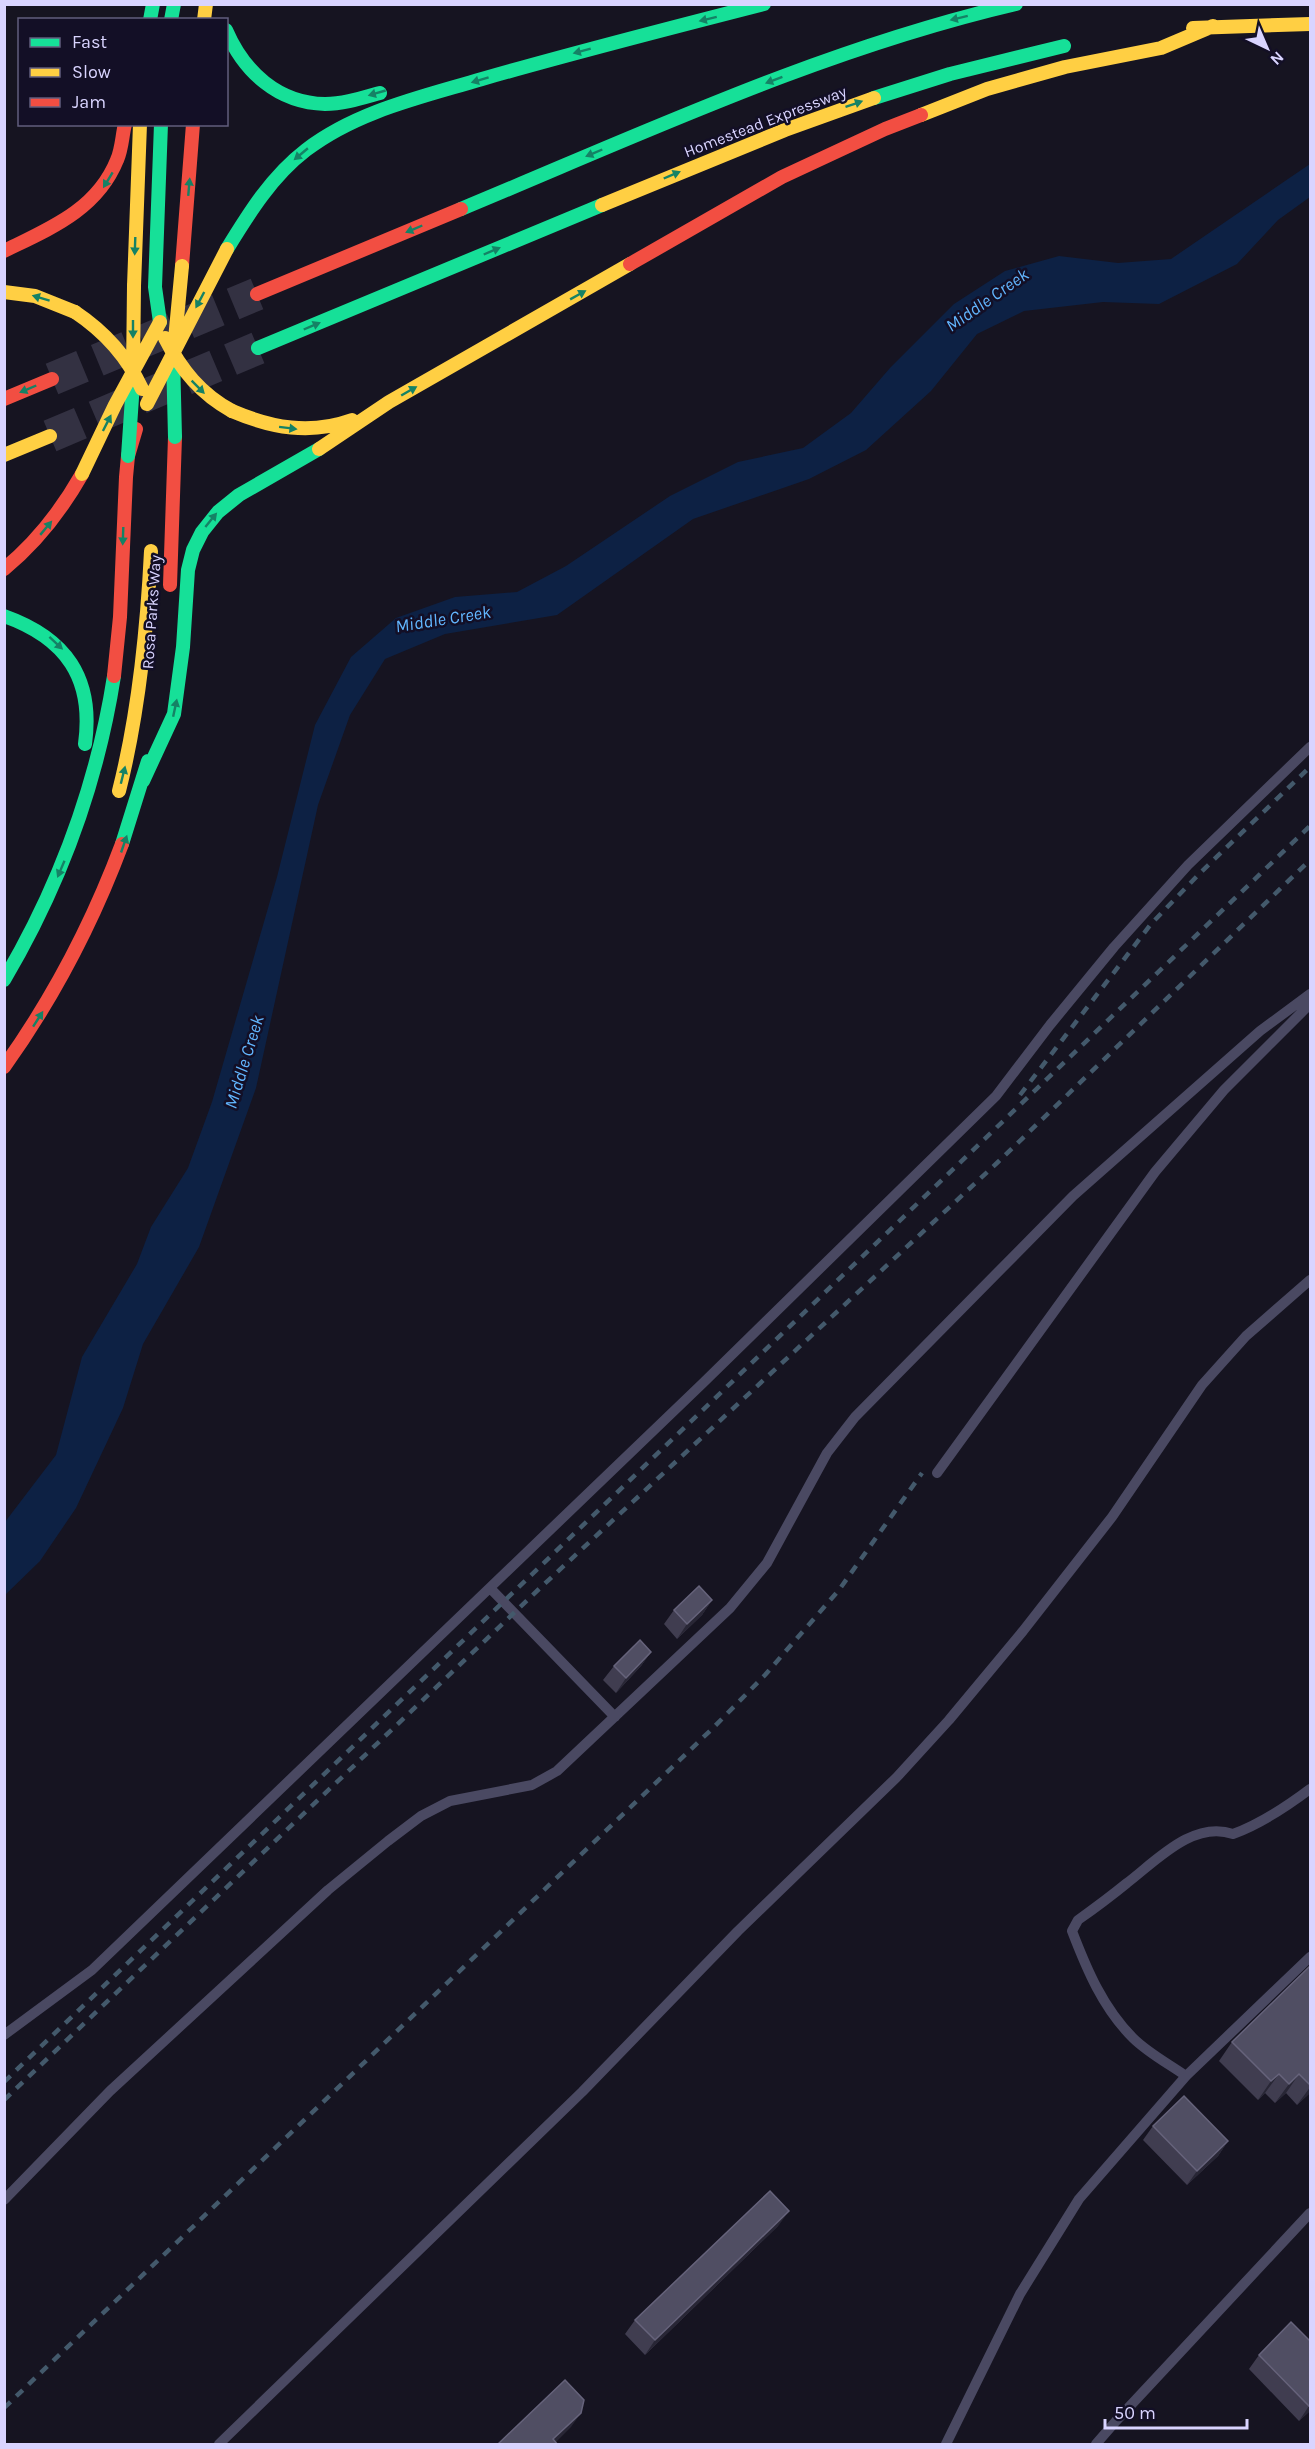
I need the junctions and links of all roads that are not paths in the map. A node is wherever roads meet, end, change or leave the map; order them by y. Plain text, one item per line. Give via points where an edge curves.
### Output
1 (764, 4) edge
2 (1016, 4) edge
3 (1311, 24) edge
4 (1213, 26) junction
5 (1168, 30) dead end
6 (228, 35) edge
7 (1077, 44) dead end
8 (495, 62) dead end
9 (536, 63) junction
10 (391, 89) dead end
11 (125, 126) edge
12 (140, 126) edge
13 (161, 126) edge
14 (193, 126) edge
15 (4, 251) edge
16 (182, 266) junction
17 (4, 292) edge
18 (257, 294) tunnel mouth
19 (160, 322) junction
20 (258, 348) tunnel mouth
21 (173, 354) junction
22 (133, 372) junction
23 (52, 379) tunnel mouth
24 (4, 399) edge
25 (389, 402) junction
26 (147, 404) junction
27 (152, 419) dead end
28 (50, 436) tunnel mouth
29 (4, 455) edge
30 (129, 456) junction
31 (152, 540) dead end
32 (4, 569) edge
33 (170, 596) dead end
34 (4, 616) edge
35 (159, 711) dead end
36 (1311, 747) edge
37 (83, 753) dead end
38 (143, 781) junction
39 (116, 801) dead end
40 (68, 806) dead end
41 (82, 905) dead end
42 (30, 936) junction
43 (4, 980) edge
44 (56, 991) junction
45 (1311, 994) edge
46 (1311, 1004) edge
47 (4, 1067) edge
48 (1311, 1280) edge
49 (937, 1473) dead end
50 (490, 1588) junction
51 (615, 1717) junction
52 (1311, 1789) edge
53 (1311, 1957) edge
54 (4, 2035) edge
55 (1186, 2076) junction
56 (4, 2200) edge
57 (1311, 2213) edge
58 (219, 2445) edge
59 (946, 2445) edge
60 (1096, 2445) edge

1 -> 9 main road
2 -> 18 main road, Homestead Expressway via 924,27 839,55
3 - 4 main road
4 - 5 main road
25 -> 4 main road via 782,177 875,134 987,89 1065,67 1161,48
10 -> 6 main road via 332,104 292,99 254,75
20 -> 7 main road, Homestead Expressway via 840,109 973,67
8 - 9 main road
9 -> 21 main road, bridge via 359,118 308,148 253,206
11 -> 15 main road via 114,169 90,203
12 -> 22 main road, Rosa Parks Way, bridge
13 - 19 main road via 155,277
16 -> 14 main road, Rosa Parks Way
16 - 19 main road, bridge
16 - 21 main road, Rosa Parks Way, bridge
22 -> 17 main road, bridge via 106,334 75,312 35,296
19 - 21 main road, bridge
19 - 22 main road, bridge
21 -> 25 main road, bridge via 198,388 213,400 261,423 311,429 344,423
21 - 26 main road, bridge
21 - 33 main road, Rosa Parks Way, bridge via 175,437
22 - 26 main road, bridge
22 - 30 main road, Rosa Parks Way, bridge
32 -> 22 main road, bridge via 68,500
23 -> 24 main road
38 -> 25 main road via 174,714 188,570 202,532 239,495 336,440
26 - 27 main road
26 - 30 main road, bridge
28 - 29 main road
30 -> 42 main road, Rosa Parks Way via 118,642 106,724 76,832
39 -> 31 main road via 144,672
34 -> 37 main road via 47,635 76,668 88,705
35 - 38 main road
36 - 50 lane via 1188,865 1050,1025 996,1096
44 -> 38 main road via 111,879
40 - 42 main road
41 - 44 main road
42 - 43 main road, Rosa Parks Way
47 -> 44 main road
45 - 51 lane via 1251,1039 1073,1196 855,1417 827,1453 783,1538 750,1586
46 - 49 lane via 1224,1090 1155,1172
48 - 58 lane via 1246,1336 1202,1385 1078,1561 949,1720 903,1770 738,1931 582,2092
50 - 51 lane
50 - 54 lane via 92,1970
51 - 56 lane via 557,1771 532,1785 450,1801 421,1816 388,1841 328,1890 110,2091
52 - 55 lane via 1250,1828 1233,1834 1222,1830 1204,1832 1176,1844 1078,1920 1072,1931 1092,1981 1113,2016 1134,2040
53 - 55 lane
55 - 59 lane via 1079,2199 1020,2294
57 - 60 lane

